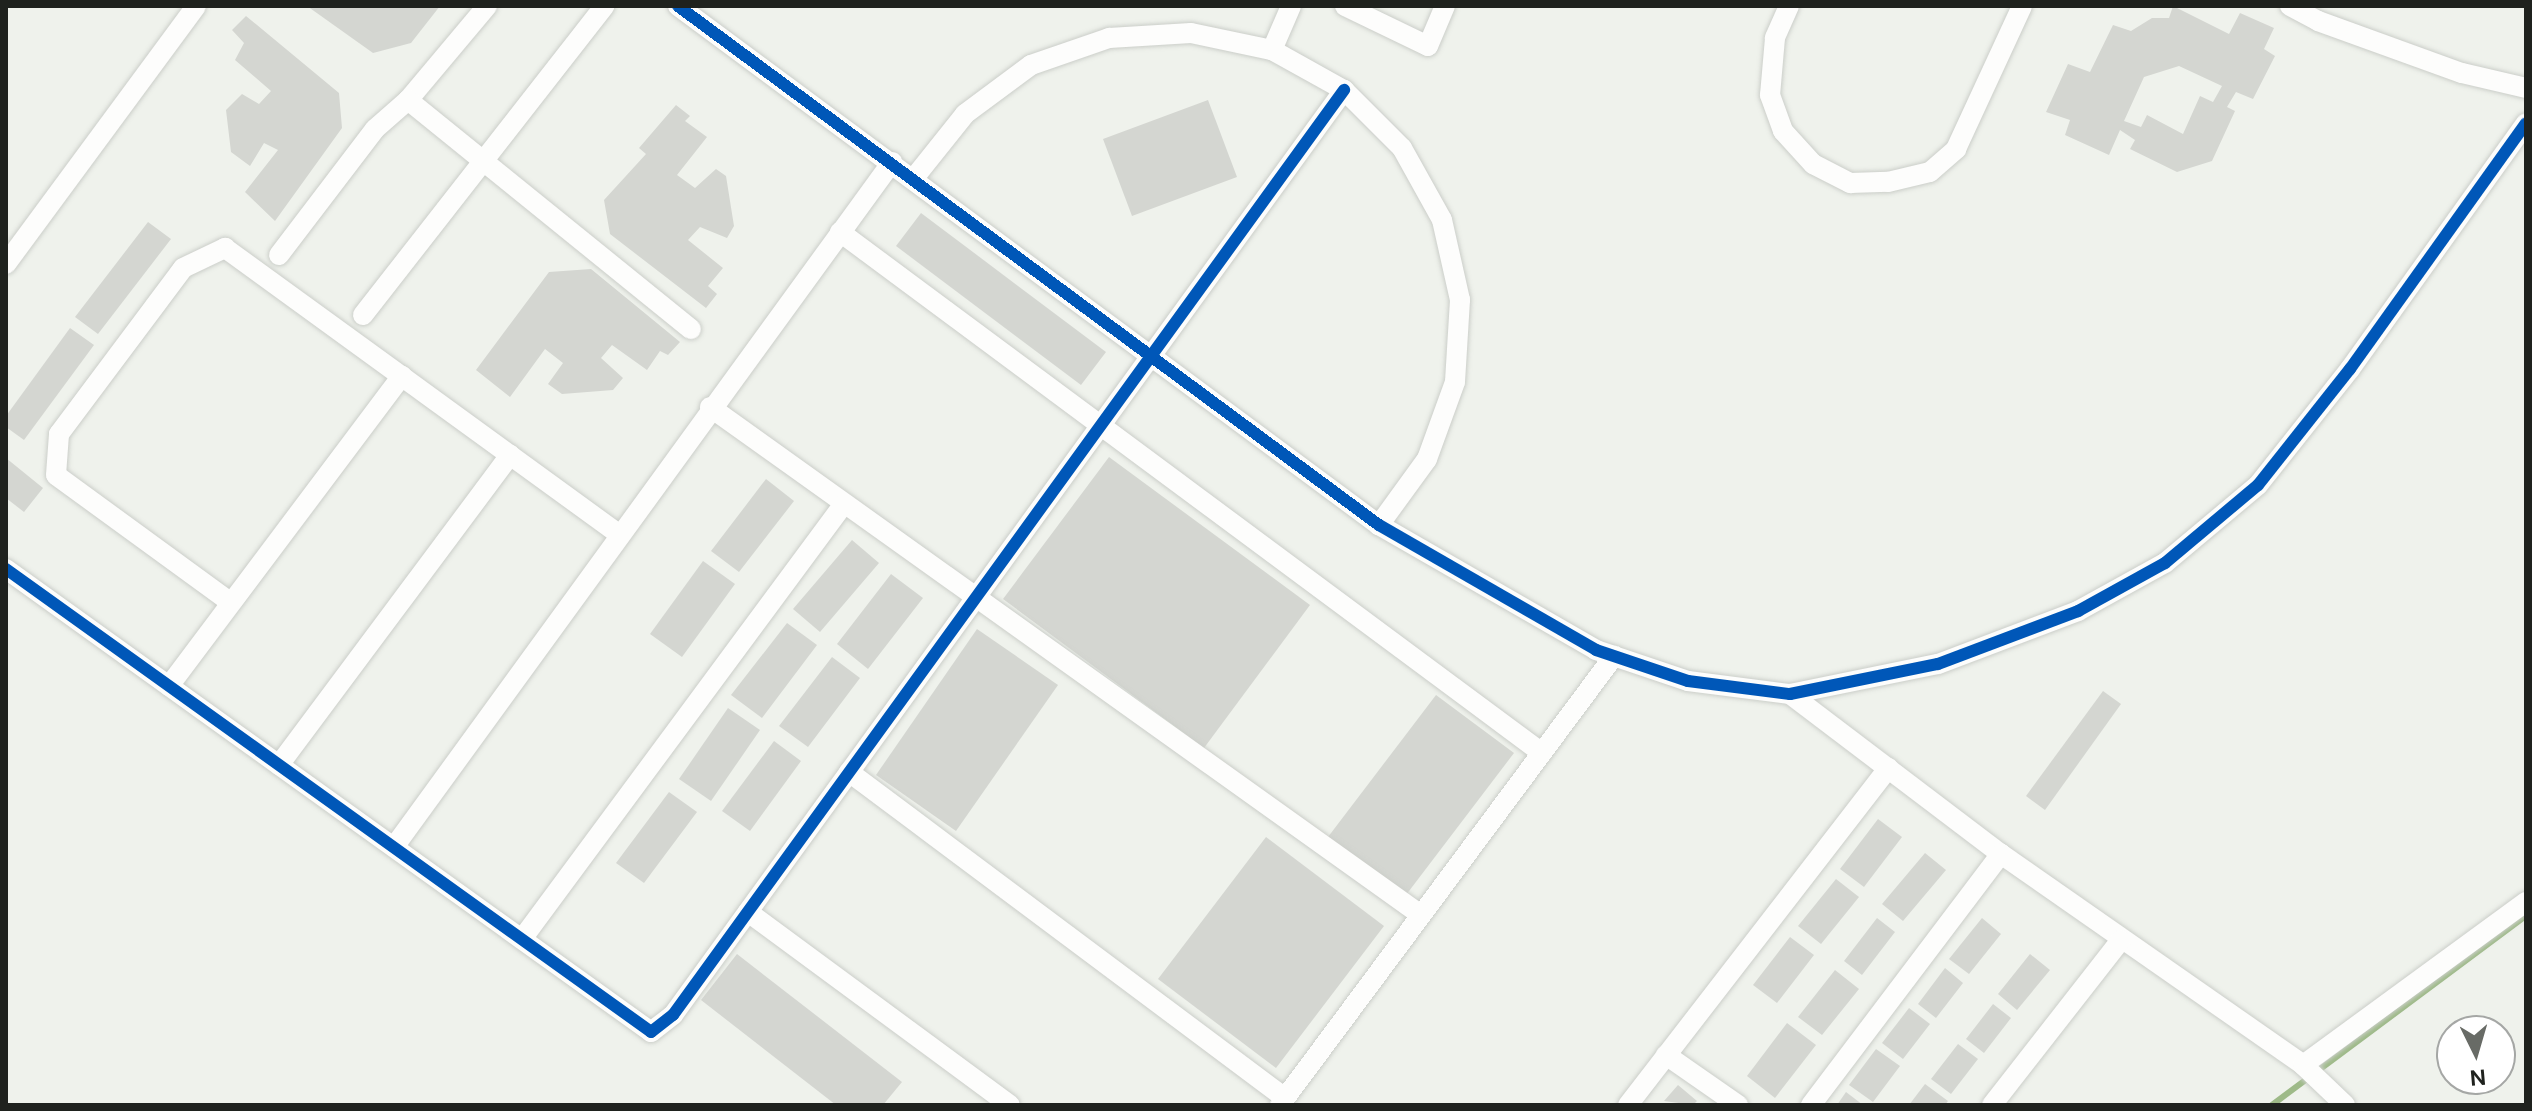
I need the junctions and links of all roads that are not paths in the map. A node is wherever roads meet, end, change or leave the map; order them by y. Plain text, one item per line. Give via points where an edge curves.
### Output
1 (196, 6) edge
2 (487, 6) edge
3 (604, 6) edge
4 (678, 6) edge
5 (1291, 6) edge
6 (1345, 6) edge
7 (1445, 6) edge
8 (1789, 6) edge
9 (2022, 6) edge
10 (2290, 6) edge
11 (1386, 15) edge
12 (1272, 50) junction
13 (2526, 88) edge
14 (1344, 90) junction
15 (408, 100) junction
16 (2526, 123) edge
17 (484, 160) junction
18 (892, 162) junction
19 (914, 178) junction
20 (840, 232) junction
21 (279, 255) dead end
22 (6, 264) edge
23 (363, 315) dead end
24 (691, 329) dead end
25 (1151, 355) junction
26 (402, 376) junction
27 (710, 407) junction
28 (1100, 424) junction
29 (510, 455) junction
30 (843, 505) junction
31 (1379, 525) junction
32 (619, 534) junction
33 (6, 569) edge
34 (973, 600) junction
35 (230, 602) junction
36 (1614, 656) junction
37 (169, 686) junction
38 (1790, 694) junction
39 (1542, 753) junction
40 (279, 765) junction
41 (1888, 768) junction
42 (849, 772) junction
43 (394, 847) junction
44 (2001, 854) junction
45 (2526, 902) edge
46 (748, 912) junction
47 (1421, 915) junction
48 (522, 939) junction
49 (2121, 940) junction
50 (1666, 1055) junction
51 (2315, 1076) junction
52 (1282, 1101) edge
53 (1010, 1105) edge
54 (1628, 1105) edge
55 (1738, 1105) edge
56 (1811, 1105) edge
57 (1992, 1105) edge
58 (2345, 1105) edge

1 - 22 street
2 - 15 street
3 - 17 street
4 - 18 street
5 - 12 street
6 - 11 street
7 - 11 street via 1428,46
8 - 9 street via 1775,38 1769,75 1783,131 1813,164 1850,183 1888,182 1930,172 1956,149
10 - 13 street via 2462,73
12 - 14 street
12 - 19 street via 1191,33 1137,36 1109,38 1031,65 965,114
14 - 25 street
14 - 31 street via 1402,148 1442,220 1460,300 1455,382 1432,446
15 - 17 street
15 - 21 street via 375,129
16 - 38 street via 2350,369 2258,485 2165,563 2078,611 1938,664
17 - 23 street
17 - 24 street
18 - 19 street
18 - 20 street
19 - 25 street
20 - 27 street
20 - 28 street
25 - 28 street
25 - 31 street
26 - 29 street
26 - 35 street
26 - 35 street via 225,248 183,268 59,434 56,475
27 - 30 street
27 - 32 street
28 - 34 street
28 - 39 street
29 - 32 street
29 - 40 street
30 - 34 street
30 - 48 street
31 - 36 street
32 - 43 street
33 - 37 street
34 - 42 street
34 - 47 street
35 - 37 street
36 - 38 street via 1688,681
36 - 39 street
37 - 40 street
38 - 41 street
39 - 47 street
40 - 43 street
41 - 44 street
41 - 50 street
42 - 46 street
42 - 52 street
43 - 48 street
44 - 49 street
44 - 56 street
45 - 51 street
46 - 48 street via 673,1015 651,1032
46 - 53 street
47 - 52 street
49 - 51 street
49 - 57 street
50 - 54 street
50 - 55 street
51 - 58 street

